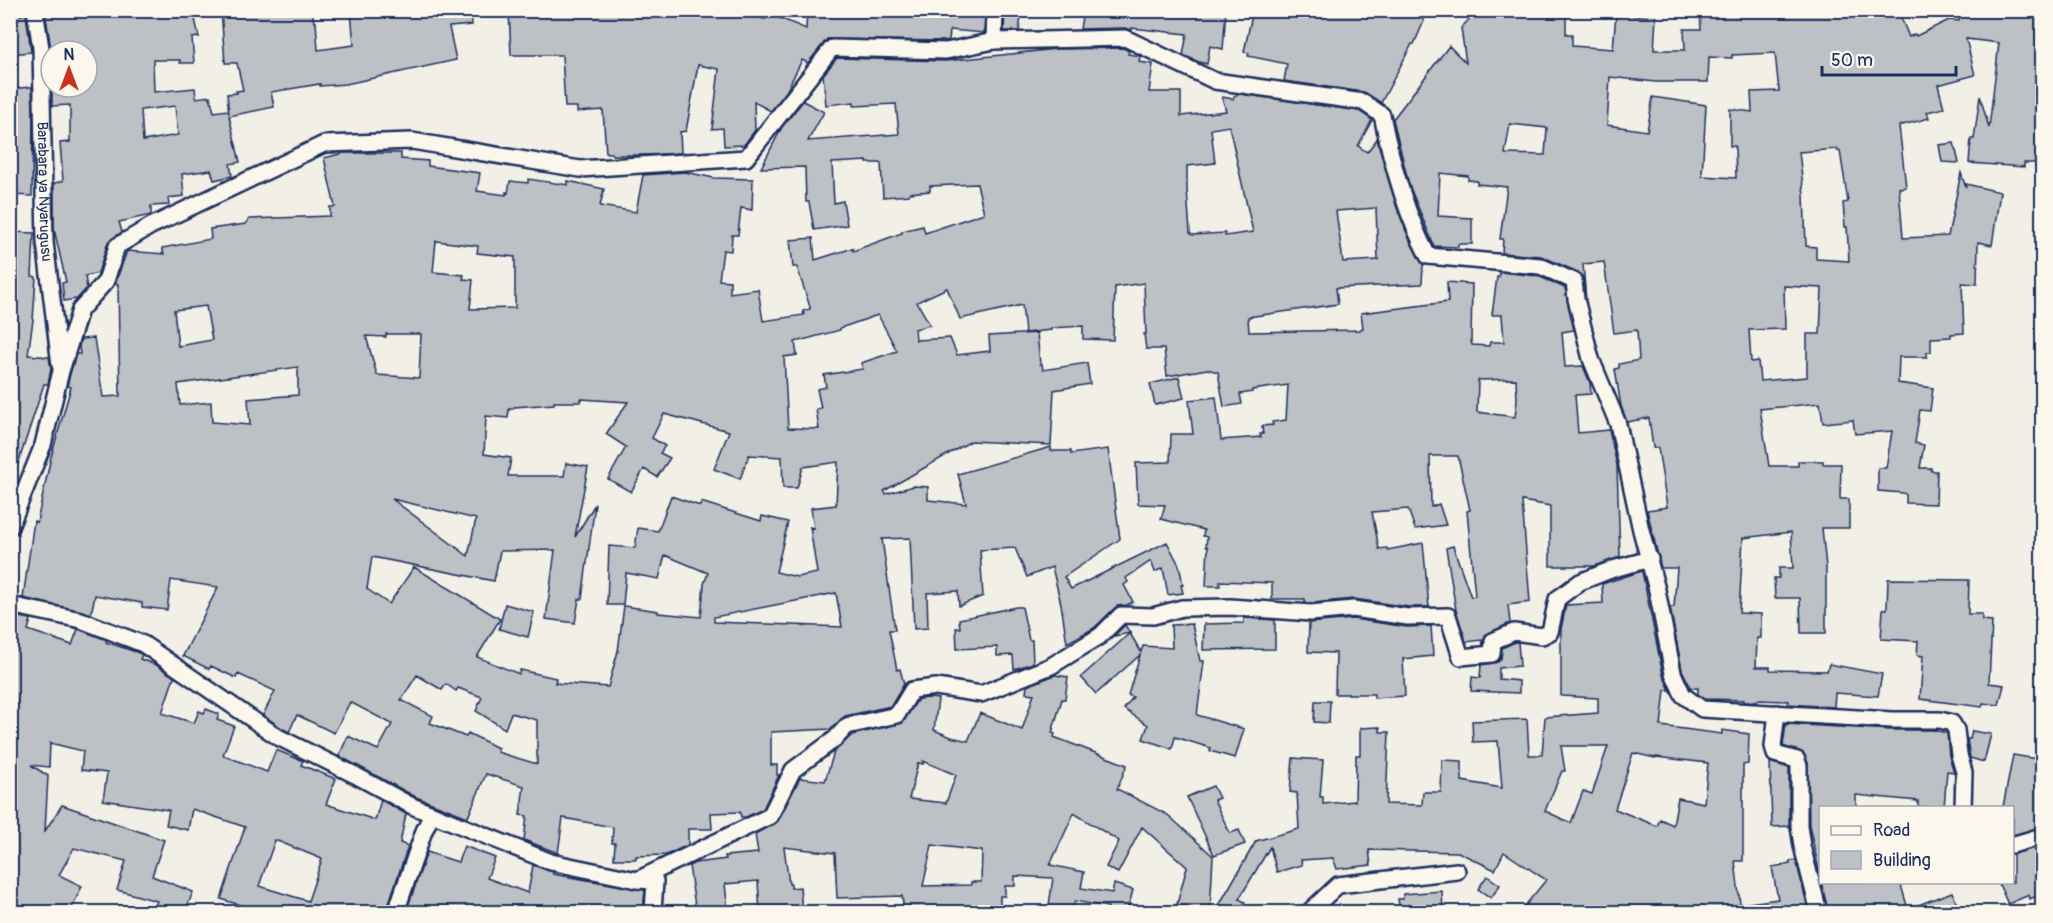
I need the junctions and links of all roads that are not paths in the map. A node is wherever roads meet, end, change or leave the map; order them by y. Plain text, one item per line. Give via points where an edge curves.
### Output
1 (35, 10) edge
2 (995, 10) edge
3 (994, 41) junction
4 (61, 371) junction
5 (10, 527) edge
6 (1650, 558) junction
7 (10, 605) edge
8 (1777, 713) junction
9 (1963, 806) edge
10 (432, 814) junction
11 (2043, 836) edge
12 (2014, 845) edge
13 (1457, 871) dead end
14 (637, 880) junction
15 (396, 912) edge
16 (653, 912) edge
17 (1309, 912) edge
18 (1819, 912) edge

1 - 4 street, Barabara ya Nyarugusu via 41,48 45,242
2 - 3 street
3 - 4 street, Barabara ya Nyarugusu via 946,51 832,48 746,158 580,169 412,141 324,144 117,246 106,281 80,310
3 - 6 street via 1125,38 1215,81 1363,102 1382,116 1405,204 1428,256 1540,266 1574,281 1591,359 1618,424
4 - 5 street, Barabara ya Nyarugusu via 43,445
6 - 8 street via 1674,673 1683,695 1702,709
6 - 14 street via 1580,582 1557,599 1550,632 1542,636 1514,632 1493,641 1492,654 1461,657 1448,616 1408,617 1353,609 1311,613 1230,607 1182,608 1153,616 1121,615 1100,636 1051,666 981,694 936,687 912,690 897,715 847,726 835,740 793,770 770,816
7 - 10 street via 81,620 143,644 278,737
8 - 9 street via 1952,723 1964,772
8 - 18 street via 1773,746 1775,754 1797,760 1799,766 1799,826
10 - 14 street via 551,862
10 - 15 street
11 - 12 street
13 - 17 street via 1338,885
14 - 16 street via 655,881

